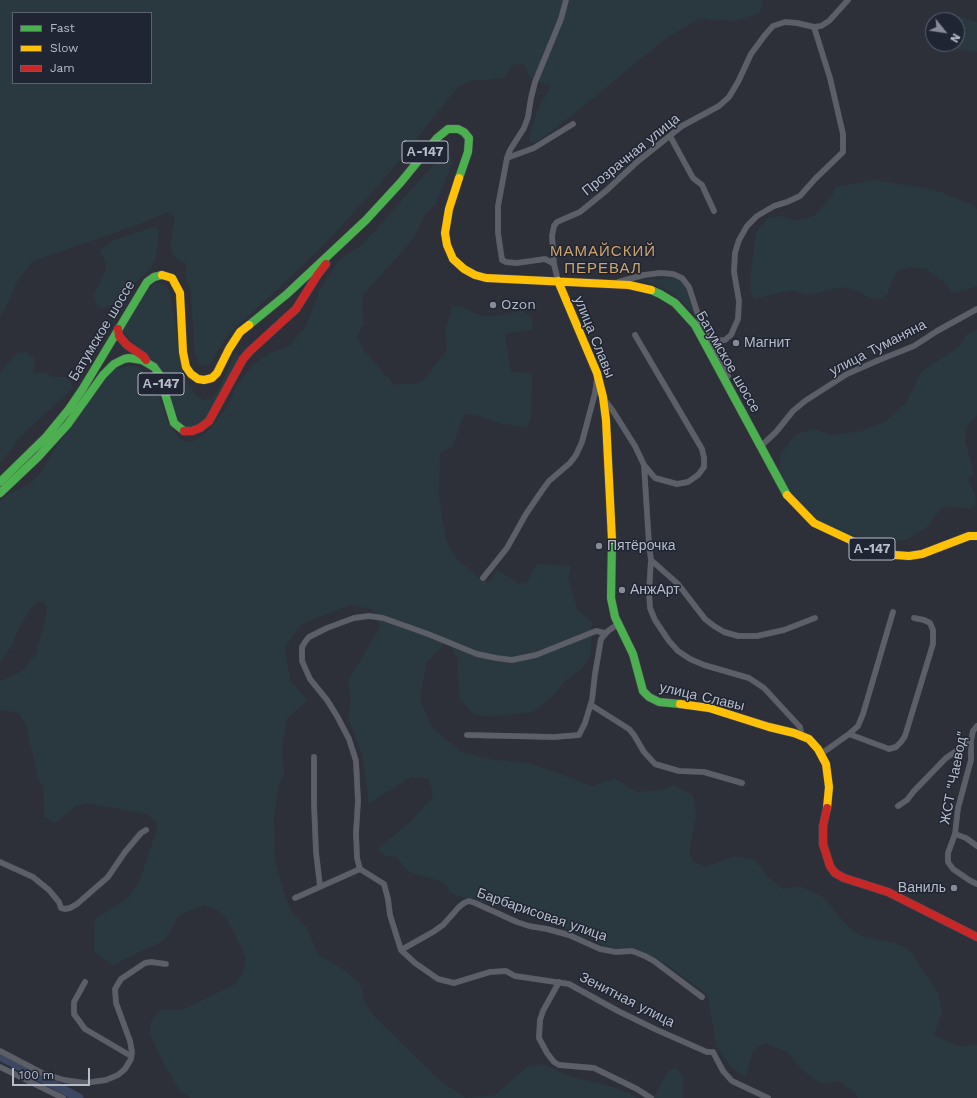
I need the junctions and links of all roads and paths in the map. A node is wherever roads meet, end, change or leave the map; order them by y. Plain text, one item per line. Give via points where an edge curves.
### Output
1 (566, 0) edge
2 (848, 0) edge
3 (814, 27) junction
4 (574, 124) dead end
5 (670, 136) junction
6 (507, 158) junction
7 (714, 211) dead end
8 (356, 229) junction
9 (554, 264) junction
10 (558, 281) junction
11 (608, 284) junction
12 (292, 289) junction
13 (302, 302) junction
14 (977, 309) edge
15 (118, 329) junction
16 (635, 335) dead end
17 (711, 341) junction
18 (148, 362) junction
19 (598, 373) junction
20 (734, 396) junction
21 (603, 397) junction
22 (760, 447) junction
23 (644, 465) junction
24 (0, 482) edge
25 (0, 493) edge
26 (977, 536) edge
27 (651, 560) junction
28 (483, 578) dead end
29 (893, 612) dead end
30 (815, 618) dead end
31 (914, 618) dead end
32 (618, 624) junction
33 (605, 634) junction
34 (591, 705) junction
35 (977, 726) edge
36 (849, 734) junction
37 (467, 735) dead end
38 (802, 737) junction
39 (971, 741) junction
40 (821, 754) junction
41 (314, 757) dead end
42 (742, 783) dead end
43 (898, 806) dead end
44 (146, 830) dead end
45 (955, 834) junction
46 (977, 846) edge
47 (0, 862) edge
48 (360, 868) junction
49 (977, 884) edge
50 (320, 886) junction
51 (295, 898) dead end
52 (977, 937) edge
53 (401, 950) junction
54 (166, 964) dead end
55 (84, 982) dead end
56 (559, 982) junction
57 (702, 997) dead end
58 (0, 1051) edge
59 (131, 1056) junction
60 (0, 1067) edge
61 (64, 1098) edge
62 (651, 1098) edge
63 (768, 1098) edge

1 - 6 street via 561,19 535,82 524,128
2 - 3 street via 829,21
3 - 5 street, Прозрачная улица via 785,22 773,26 752,54 729,97
3 - 17 street via 830,78 843,134 843,152 800,196 774,206 757,216 748,226 739,240 735,253 738,319 731,335 725,340
4 - 6 street via 534,148
5 - 7 street via 693,178 702,185
5 - 9 street, Прозрачная улица via 580,212 554,226
6 - 9 street via 498,206 502,260 517,263 545,259
8 - 10 main road, Батумское шоссе / А-147 via 401,182 437,138 448,129 458,129 469,138 468,152 446,225 447,245 453,259 464,269 486,278
8 - 12 main road, Батумское шоссе / А-147
8 - 13 main road, Батумское шоссе / А-147 via 318,274
9 - 10 street, Прозрачная улица
10 - 11 main road, Батумское шоссе / А-147
10 - 19 main road, улица Славы
11 - 17 street via 644,275 679,276 689,287 701,324
11 - 20 main road, Батумское шоссе / А-147 via 645,288 675,303 695,325
12 - 13 main road via 297,289 301,293
12 - 15 main road, Батумское шоссе / А-147 via 240,332 217,373 212,378 204,380 194,377 186,367 180,293 172,278 162,275 147,282
13 - 18 main road, Батумское шоссе / А-147 via 243,359 215,412 200,428 184,431 174,423 159,374
14 - 22 street, улица Туманяна via 914,346 847,374 793,411
15 - 18 main road via 119,336 127,345
15 - 24 main road, Батумское шоссе / А-147 via 69,409 46,437
16 - 23 street via 702,449 704,458 704,467 698,475 688,482 677,484 655,478
17 - 20 street via 735,391
18 - 25 main road, Батумское шоссе / А-147 via 129,358 114,364 103,375 68,424
19 - 21 main road, улица Славы
19 - 28 street via 582,442 576,455 541,492 507,548
20 - 22 main road, Батумское шоссе / А-147
21 - 23 street via 635,446
21 - 32 main road, улица Славы via 609,478 612,598
22 - 26 main road, Батумское шоссе / А-147 via 781,487 800,510 826,530 863,546 909,556 922,554 969,536
23 - 27 street
27 - 30 street via 678,584 705,619 724,632 738,636 757,636 784,630
27 - 38 street via 650,608 669,641 690,659 710,668 749,678 764,688 800,727
29 - 36 street via 863,714 858,726
31 - 36 street via 930,623 933,644 905,736 896,747 889,749
32 - 33 street
32 - 38 main road, улица Славы via 632,654 643,691 652,699 664,703 709,708 794,732
33 - 34 street via 599,648
33 - 48 street via 596,631 536,654 512,660 477,654 383,618 369,616 354,618 309,637 302,647 302,661 310,679 337,716 349,739 356,761 356,833
34 - 37 street via 579,735
34 - 42 street via 629,729 655,764 679,771 704,772
35 - 39 street, ЖСТ "Чаевод"
36 - 40 street
38 - 40 main road, улица Славы via 809,739
39 - 43 street via 946,758 907,800
39 - 45 street, ЖСТ "Чаевод" via 971,760 958,808
40 - 52 main road, улица Славы via 826,764 829,787 823,844 835,873 888,892
41 - 50 street via 315,844
44 - 47 street via 125,852 108,877 70,908 61,908 49,890 33,877
45 - 46 street
45 - 49 street via 948,853 948,862 953,869
48 - 50 street
48 - 53 street via 384,884
50 - 51 street
53 - 56 street, Зенитная улица via 438,979 454,983 490,972 506,971 516,976
53 - 57 street, Барбарисовая улица via 443,925 459,907 469,902 529,926 569,935 600,949 632,951 645,956
54 - 59 street via 145,963 122,979 115,989 116,1003 130,1041
55 - 59 street via 74,1002 74,1014 85,1029
56 - 62 street via 540,1020 539,1038 554,1062 559,1065 594,1068
56 - 63 street, Зенитная улица via 569,984 656,1030 714,1053 723,1071 732,1081
58 - 59 street via 42,1073 85,1083 106,1080 118,1075 125,1069
60 - 61 street

